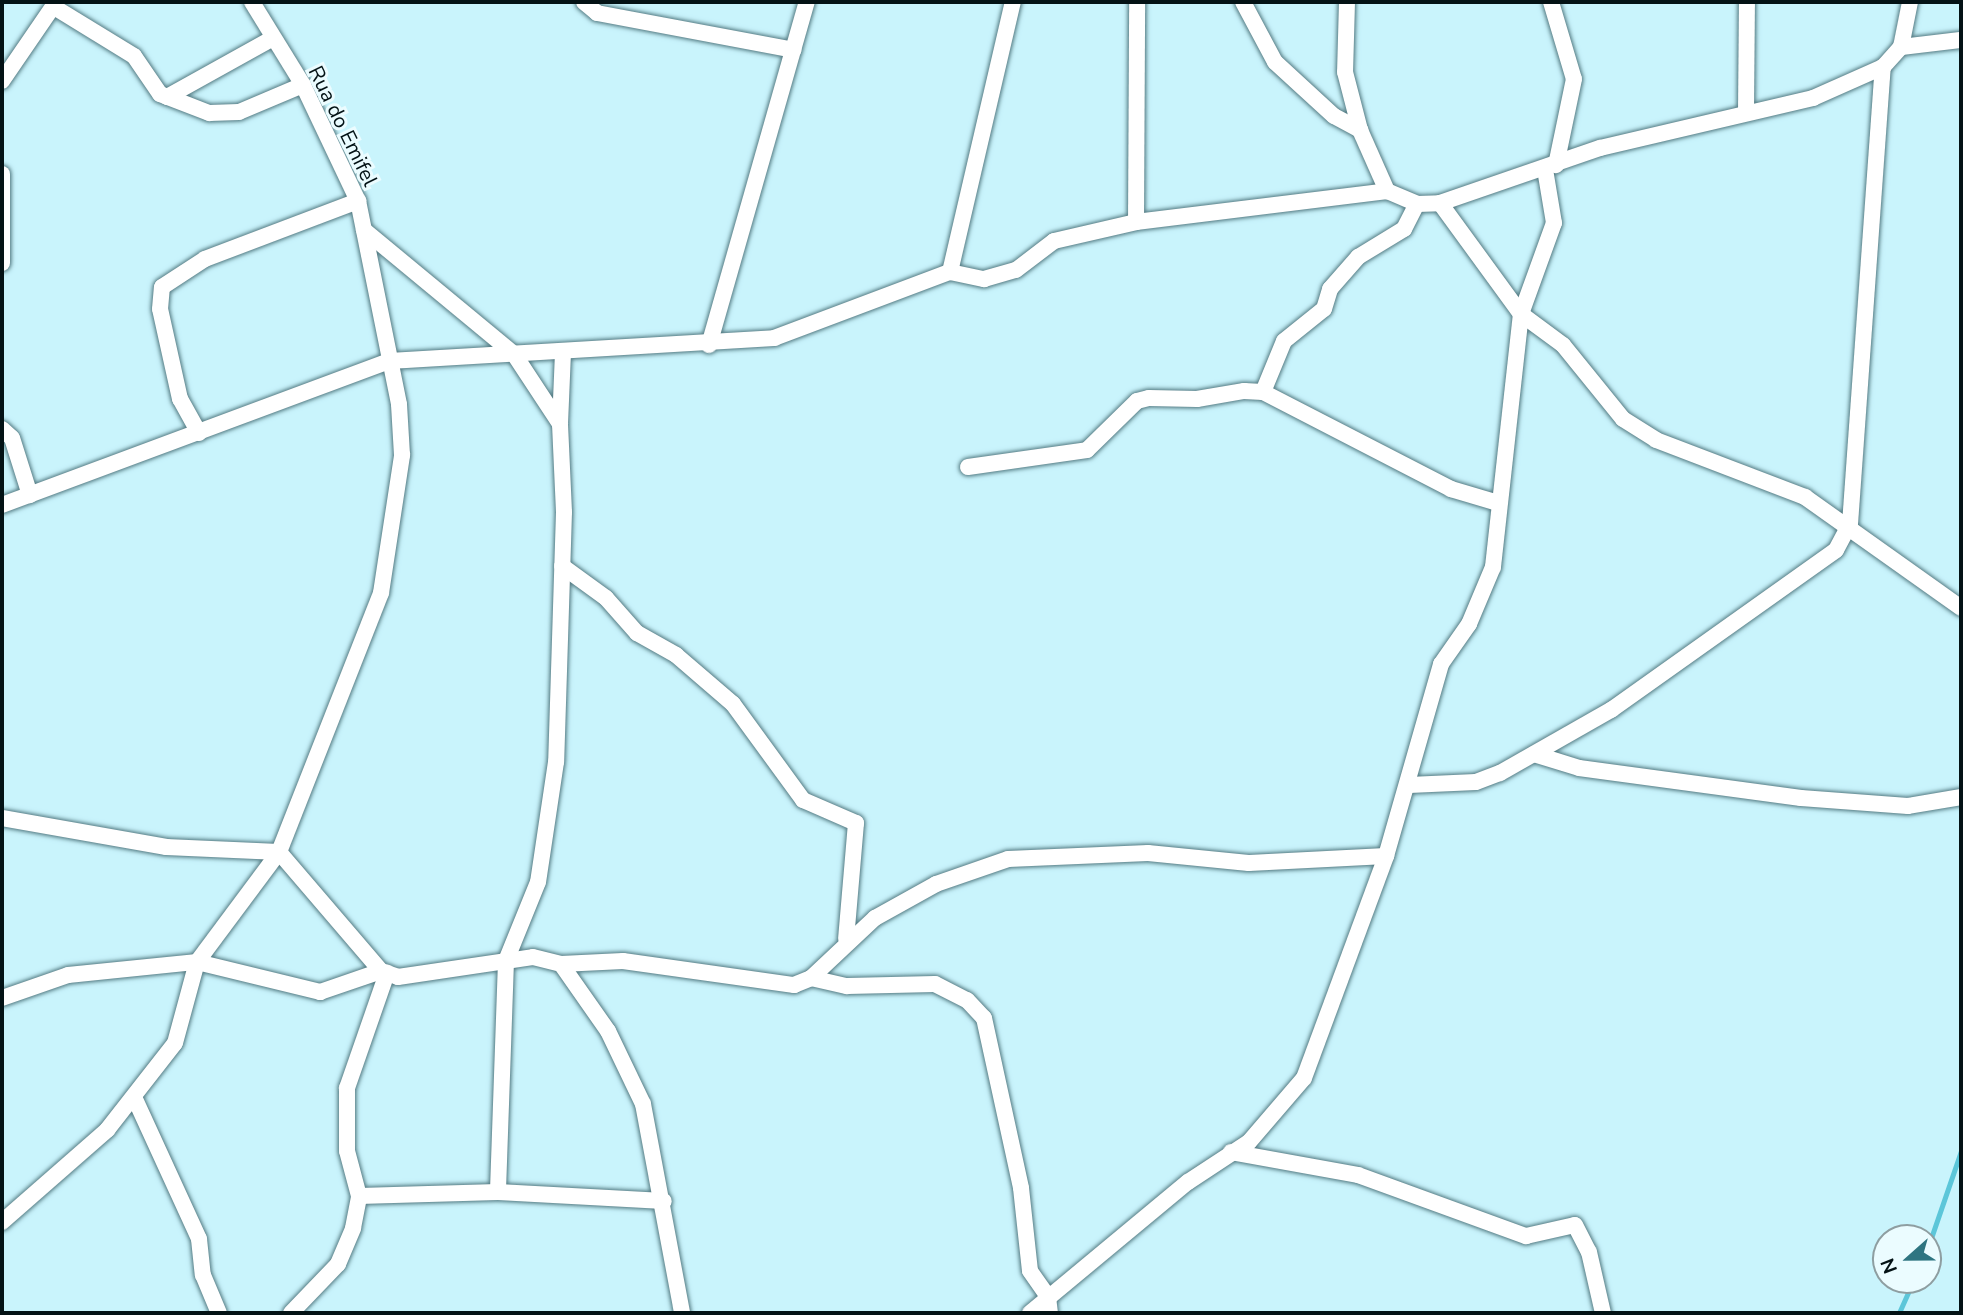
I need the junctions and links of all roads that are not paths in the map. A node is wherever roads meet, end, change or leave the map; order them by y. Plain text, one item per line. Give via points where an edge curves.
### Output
1 (252, 2) edge
2 (584, 2) edge
3 (807, 2) edge
4 (1013, 2) edge
5 (1137, 2) edge
6 (1243, 2) edge
7 (1347, 2) edge
8 (1551, 2) edge
9 (1747, 2) edge
10 (1910, 2) edge
11 (55, 4) edge
12 (273, 38) junction
13 (1961, 40) edge
14 (1901, 47) junction
15 (794, 50) junction
16 (1883, 67) junction
17 (2, 81) edge
18 (303, 85) junction
19 (167, 97) junction
20 (1746, 112) junction
21 (1360, 130) junction
22 (1550, 167) junction
23 (2, 174) edge
24 (1387, 191) junction
25 (358, 201) junction
26 (1440, 203) junction
27 (1417, 204) junction
28 (1136, 222) junction
29 (363, 230) junction
30 (2, 264) edge
31 (950, 272) junction
32 (1521, 314) junction
33 (709, 345) junction
34 (563, 351) junction
35 (514, 354) junction
36 (389, 361) junction
37 (1264, 393) junction
38 (560, 424) junction
39 (2, 429) edge
40 (199, 433) junction
41 (968, 467) dead end
42 (30, 495) junction
43 (1498, 503) junction
44 (2, 505) edge
45 (1850, 524) junction
46 (562, 566) junction
47 (1961, 608) edge
48 (1534, 754) junction
49 (1409, 785) junction
50 (1961, 797) edge
51 (2, 818) edge
52 (279, 852) junction
53 (1386, 856) junction
54 (846, 939) junction
55 (506, 961) junction
56 (197, 962) junction
57 (561, 964) junction
58 (384, 972) junction
59 (811, 978) junction
60 (2, 998) edge
61 (135, 1099) junction
62 (1231, 1152) junction
63 (498, 1192) junction
64 (359, 1196) junction
65 (664, 1201) junction
66 (2, 1222) edge
67 (1049, 1305) edge
68 (219, 1313) edge
69 (291, 1313) edge
70 (682, 1313) edge
71 (1030, 1313) edge
72 (1603, 1313) edge

1 - 12 street, Rua do Emifel
2 - 15 street via 597,13
3 - 15 street
4 - 31 street
5 - 28 street
6 - 21 street via 1275,62 1334,116
7 - 21 street via 1345,72
8 - 22 street via 1574,79
9 - 20 street
10 - 14 street
11 - 17 street
11 - 19 street via 134,56
12 - 18 street, Rua do Emifel
12 - 19 street
13 - 14 street
14 - 16 street
15 - 33 street
16 - 20 street via 1813,98
16 - 45 street
18 - 19 street via 228,115
18 - 25 street, Rua do Emifel
20 - 22 street
21 - 24 street
22 - 26 street
22 - 32 street via 1554,223
23 - 30 street
24 - 27 street
24 - 28 street
25 - 29 street, Rua do Emifel
25 - 40 street via 205,259 162,287 160,309 180,399
26 - 27 street
26 - 32 street
27 - 37 street via 1404,229 1358,257 1330,289 1324,309 1284,341
28 - 31 street via 1054,241 1016,270 984,279
29 - 35 street
29 - 36 street, Rua do Emifel
31 - 33 street via 774,338
32 - 43 street
32 - 45 street via 1563,345 1634,426 1805,497
33 - 34 street
34 - 35 street
34 - 38 street
35 - 36 street
35 - 38 street
36 - 40 street
36 - 52 street, Rua do Emifel via 401,455 381,593
37 - 41 street via 1149,398 1137,401 1087,450
37 - 43 street via 1451,489
38 - 46 street
39 - 42 street via 12,438
40 - 42 street
42 - 44 street
43 - 49 street via 1486,592 1441,664
45 - 47 street
45 - 48 street via 1814,571 1611,710
46 - 54 street via 606,598 637,634 676,655 733,704 803,800 856,823
46 - 55 street via 556,762 538,882
48 - 49 street via 1475,782
48 - 50 street via 1579,768 1801,798 1908,806
49 - 53 street
51 - 52 street via 166,847
52 - 56 street, Rua do Emifel
52 - 58 street
53 - 54 street via 1249,863 1148,853 1008,859 936,884
53 - 62 street via 1304,1078 1249,1142
54 - 59 street
55 - 57 street via 533,957
55 - 58 street via 398,977
55 - 63 street
56 - 58 street via 320,992
56 - 60 street via 68,975
56 - 61 street via 175,1043
57 - 59 street via 623,961 794,985
57 - 65 street via 608,1031 643,1104
58 - 64 street via 347,1088 347,1151
59 - 67 street via 847,986 935,984 967,1000 984,1018 1021,1188 1030,1271
61 - 66 street
61 - 68 street via 199,1239 204,1275
62 - 67 street
62 - 72 street via 1358,1175 1526,1236 1574,1225 1589,1252
63 - 64 street
63 - 65 street
64 - 69 street via 338,1264
65 - 70 street
67 - 71 street

